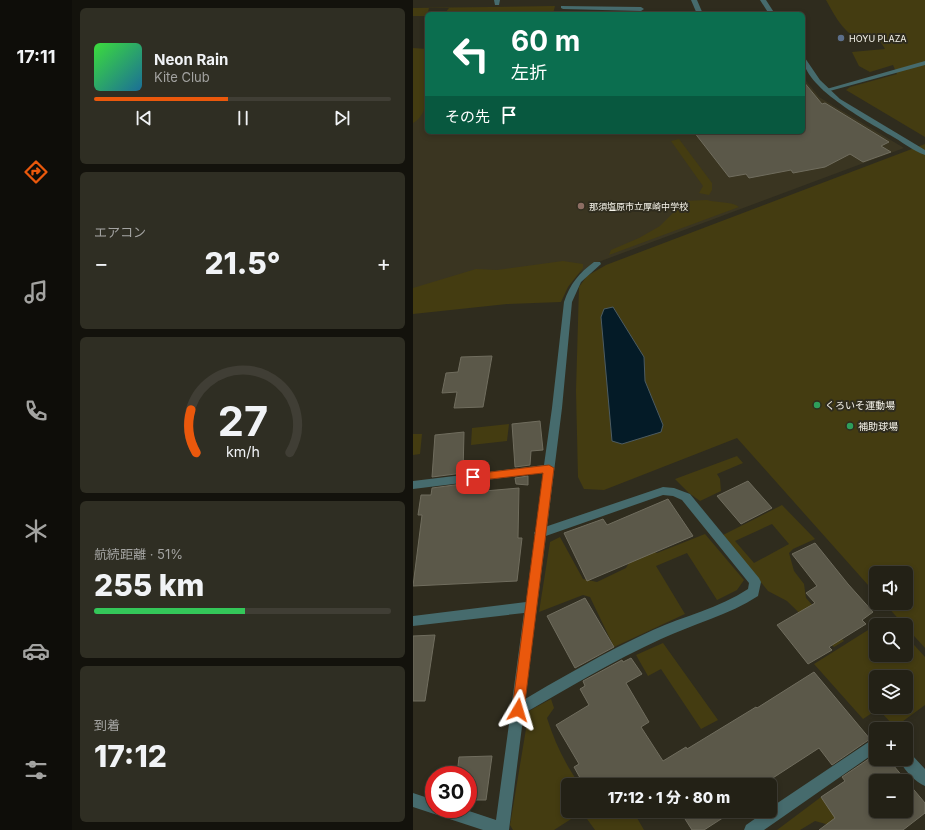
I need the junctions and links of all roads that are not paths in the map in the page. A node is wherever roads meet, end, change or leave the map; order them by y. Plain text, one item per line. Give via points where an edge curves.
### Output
1 (565, 0) edge
2 (693, 0) edge
3 (763, 0) edge
4 (641, 9) dead end
5 (700, 12) edge
6 (771, 12) edge
7 (805, 62) edge
8 (925, 63) edge
9 (826, 90) junction
10 (925, 153) edge
11 (597, 264) dead end
12 (549, 468) junction
13 (413, 485) edge
14 (540, 533) junction
15 (530, 607) junction
16 (413, 620) edge
17 (518, 710) junction
18 (869, 749) edge
19 (913, 766) edge
20 (925, 779) edge
21 (413, 800) edge
22 (425, 804) edge
23 (468, 818) edge
24 (502, 829) edge
25 (751, 830) edge

1 - 4 street via 562,10
2 - 5 street
3 - 6 street
7 - 9 street
8 - 9 street
9 - 10 street
11 - 12 street via 582,275 573,287 568,302
12 - 13 street
12 - 14 street
14 - 15 street
14 - 17 street via 663,491 674,492 686,498 755,582 754,592 741,602 676,626 589,668
15 - 16 street
15 - 17 street
17 - 24 street
18 - 25 street
19 - 20 street
21 - 22 street
23 - 24 street

